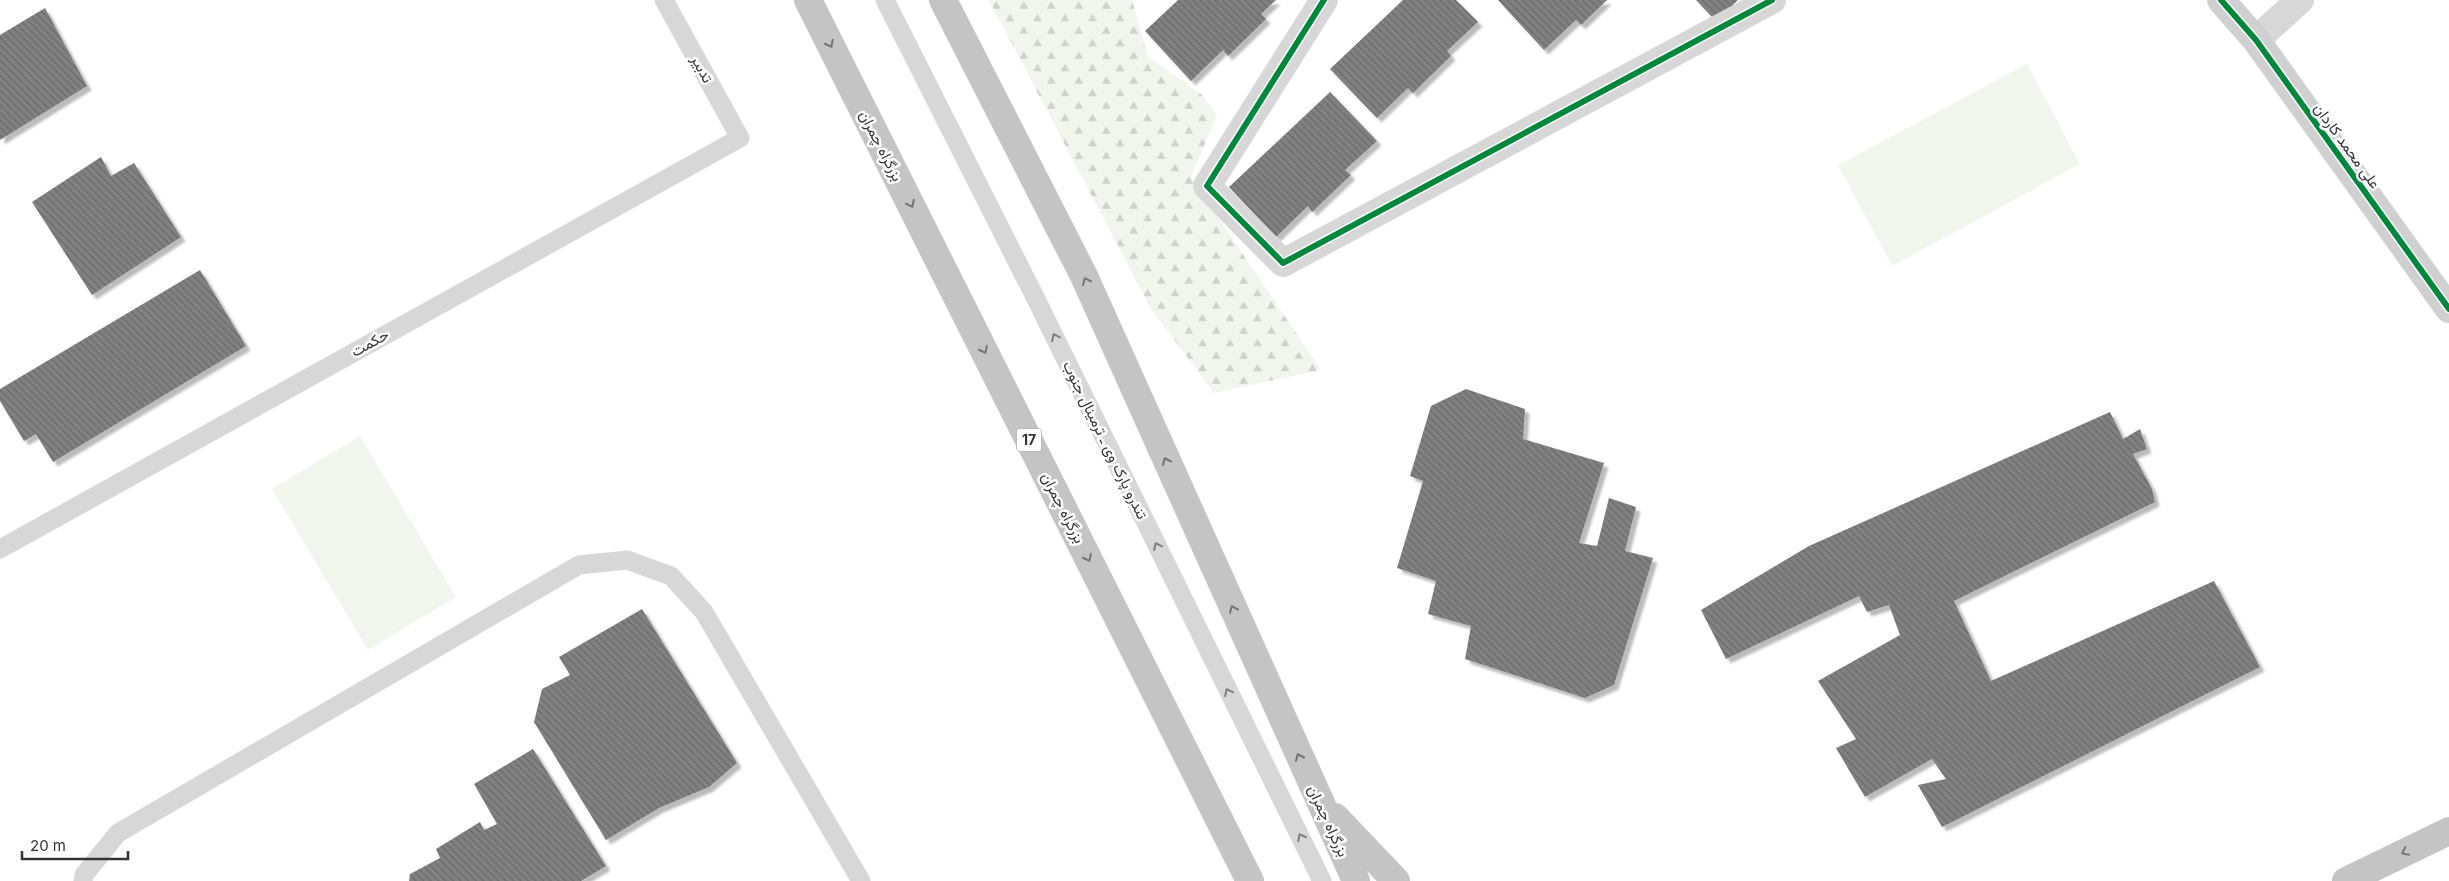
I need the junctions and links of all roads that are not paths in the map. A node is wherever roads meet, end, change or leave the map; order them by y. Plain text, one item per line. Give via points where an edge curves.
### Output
1 (664, 0) edge
2 (808, 0) edge
3 (885, 0) edge
4 (943, 0) edge
5 (1324, 0) edge
6 (1772, 0) edge
7 (2221, 0) edge
8 (2300, 0) edge
9 (2256, 40) junction
10 (740, 138) joint
11 (2449, 309) edge
12 (0, 549) edge
13 (1319, 801) junction
14 (2449, 831) edge
15 (83, 881) edge
16 (861, 881) edge
17 (1250, 881) edge
18 (1322, 881) edge
19 (1356, 881) edge
20 (1396, 881) edge
21 (2346, 881) edge

1 - 10 lane, تدبیر
2 -> 17 highway, بزرگراه چمران / 17
18 -> 3 lane, تندرو پارک وی ـ ترمینال جنوب
13 -> 4 highway, بزرگراه چمران via 1084,276
5 - 6 street via 1207,186 1283,263
7 - 9 street, علی محمد کاردان
8 - 9 street
9 - 11 street, علی محمد کاردان
10 - 12 lane, حکمت
13 - 19 highway, بزرگراه چمران
13 - 20 highway
14 -> 21 highway
15 - 16 lane via 118,833 579,565 628,560 671,576 704,612

